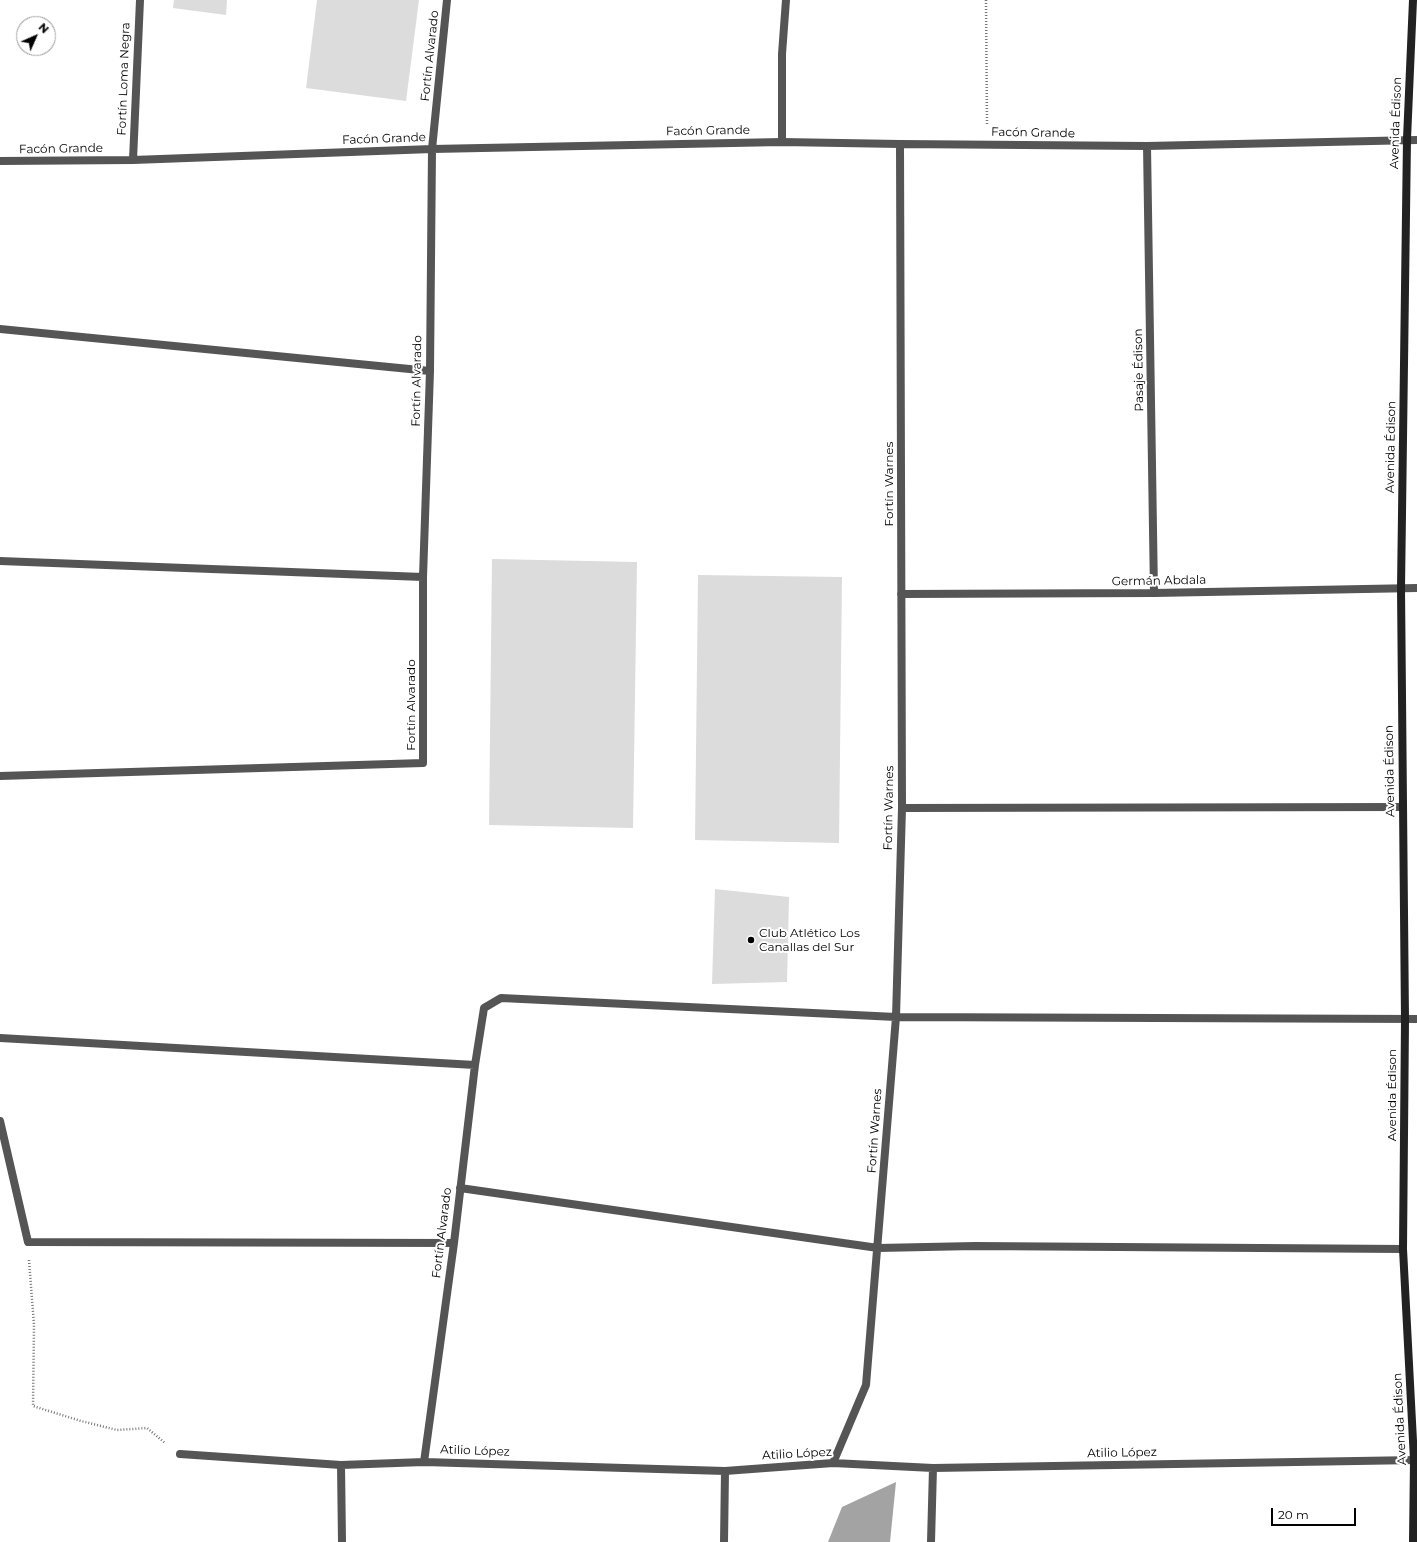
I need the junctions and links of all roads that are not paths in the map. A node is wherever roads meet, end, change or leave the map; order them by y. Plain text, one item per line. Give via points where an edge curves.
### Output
1 (140, 0) edge
2 (448, 0) edge
3 (786, 0) edge
4 (1413, 0) edge
5 (1415, 16) edge
6 (1406, 139) junction
7 (1417, 140) edge
8 (782, 142) junction
9 (900, 144) junction
10 (1147, 146) junction
11 (432, 149) junction
12 (133, 160) junction
13 (0, 161) edge
14 (0, 329) edge
15 (430, 371) junction
16 (0, 561) edge
17 (423, 577) junction
18 (1401, 588) junction
19 (1417, 588) edge
20 (1154, 593) junction
21 (901, 594) junction
22 (0, 776) edge
23 (1403, 807) junction
24 (902, 808) junction
25 (896, 1017) junction
26 (1417, 1019) edge
27 (1405, 1020) junction
28 (0, 1038) edge
29 (475, 1065) junction
30 (0, 1121) edge
31 (460, 1188) junction
32 (454, 1243) junction
33 (878, 1248) junction
34 (1403, 1249) junction
35 (180, 1454) road end
36 (1416, 1460) edge
37 (424, 1462) junction
38 (833, 1463) junction
39 (342, 1465) junction
40 (933, 1468) junction
41 (725, 1471) junction
42 (342, 1542) edge
43 (724, 1542) edge
44 (931, 1542) edge
45 (1413, 1542) edge

1 - 12 street, Fortín Loma Negra
2 - 11 street, Fortín Alvarado
3 - 8 street via 782,54
4 - 5 main road, Avenida Édison
5 - 6 main road, Avenida Édison
6 - 7 street, Facón Grande
6 - 10 street, Facón Grande
6 - 18 main road, Avenida Édison
8 - 9 street, Facón Grande
8 - 11 street, Facón Grande
9 - 10 street, Facón Grande
9 - 21 street, Fortín Warnes
10 - 20 street, Pasaje Édison
11 - 12 street, Facón Grande
11 - 15 street, Fortín Alvarado
12 - 13 street, Facón Grande
14 - 15 street
15 - 17 street, Fortín Alvarado
16 - 17 street
17 - 22 street, Fortín Alvarado via 423,763
18 - 19 street, Germán Abdala
18 - 20 street, Germán Abdala
18 - 23 main road, Avenida Édison
20 - 21 street, Germán Abdala
21 - 24 street, Fortín Warnes
23 - 24 street
23 - 27 main road, Avenida Édison
24 - 25 street, Fortín Warnes
25 - 27 street
25 - 29 street, Fortín Alvarado via 501,998 484,1008
25 - 33 street, Fortín Warnes
26 - 27 street
27 - 34 main road, Avenida Édison
28 - 29 street
29 - 31 street, Fortín Alvarado
30 - 32 street via 28,1242
31 - 32 street, Fortín Alvarado
31 - 33 street
32 - 37 street, Fortín Alvarado
33 - 34 street via 975,1246
33 - 38 street, Fortín Warnes via 866,1385
34 - 36 main road, Avenida Édison
35 - 39 street, Atilio López
36 - 40 street, Atilio López
36 - 45 main road, Avenida Édison
37 - 39 street, Atilio López
37 - 41 street, Atilio López
38 - 40 street, Atilio López
38 - 41 street, Atilio López
39 - 42 street
40 - 44 street
41 - 43 street

